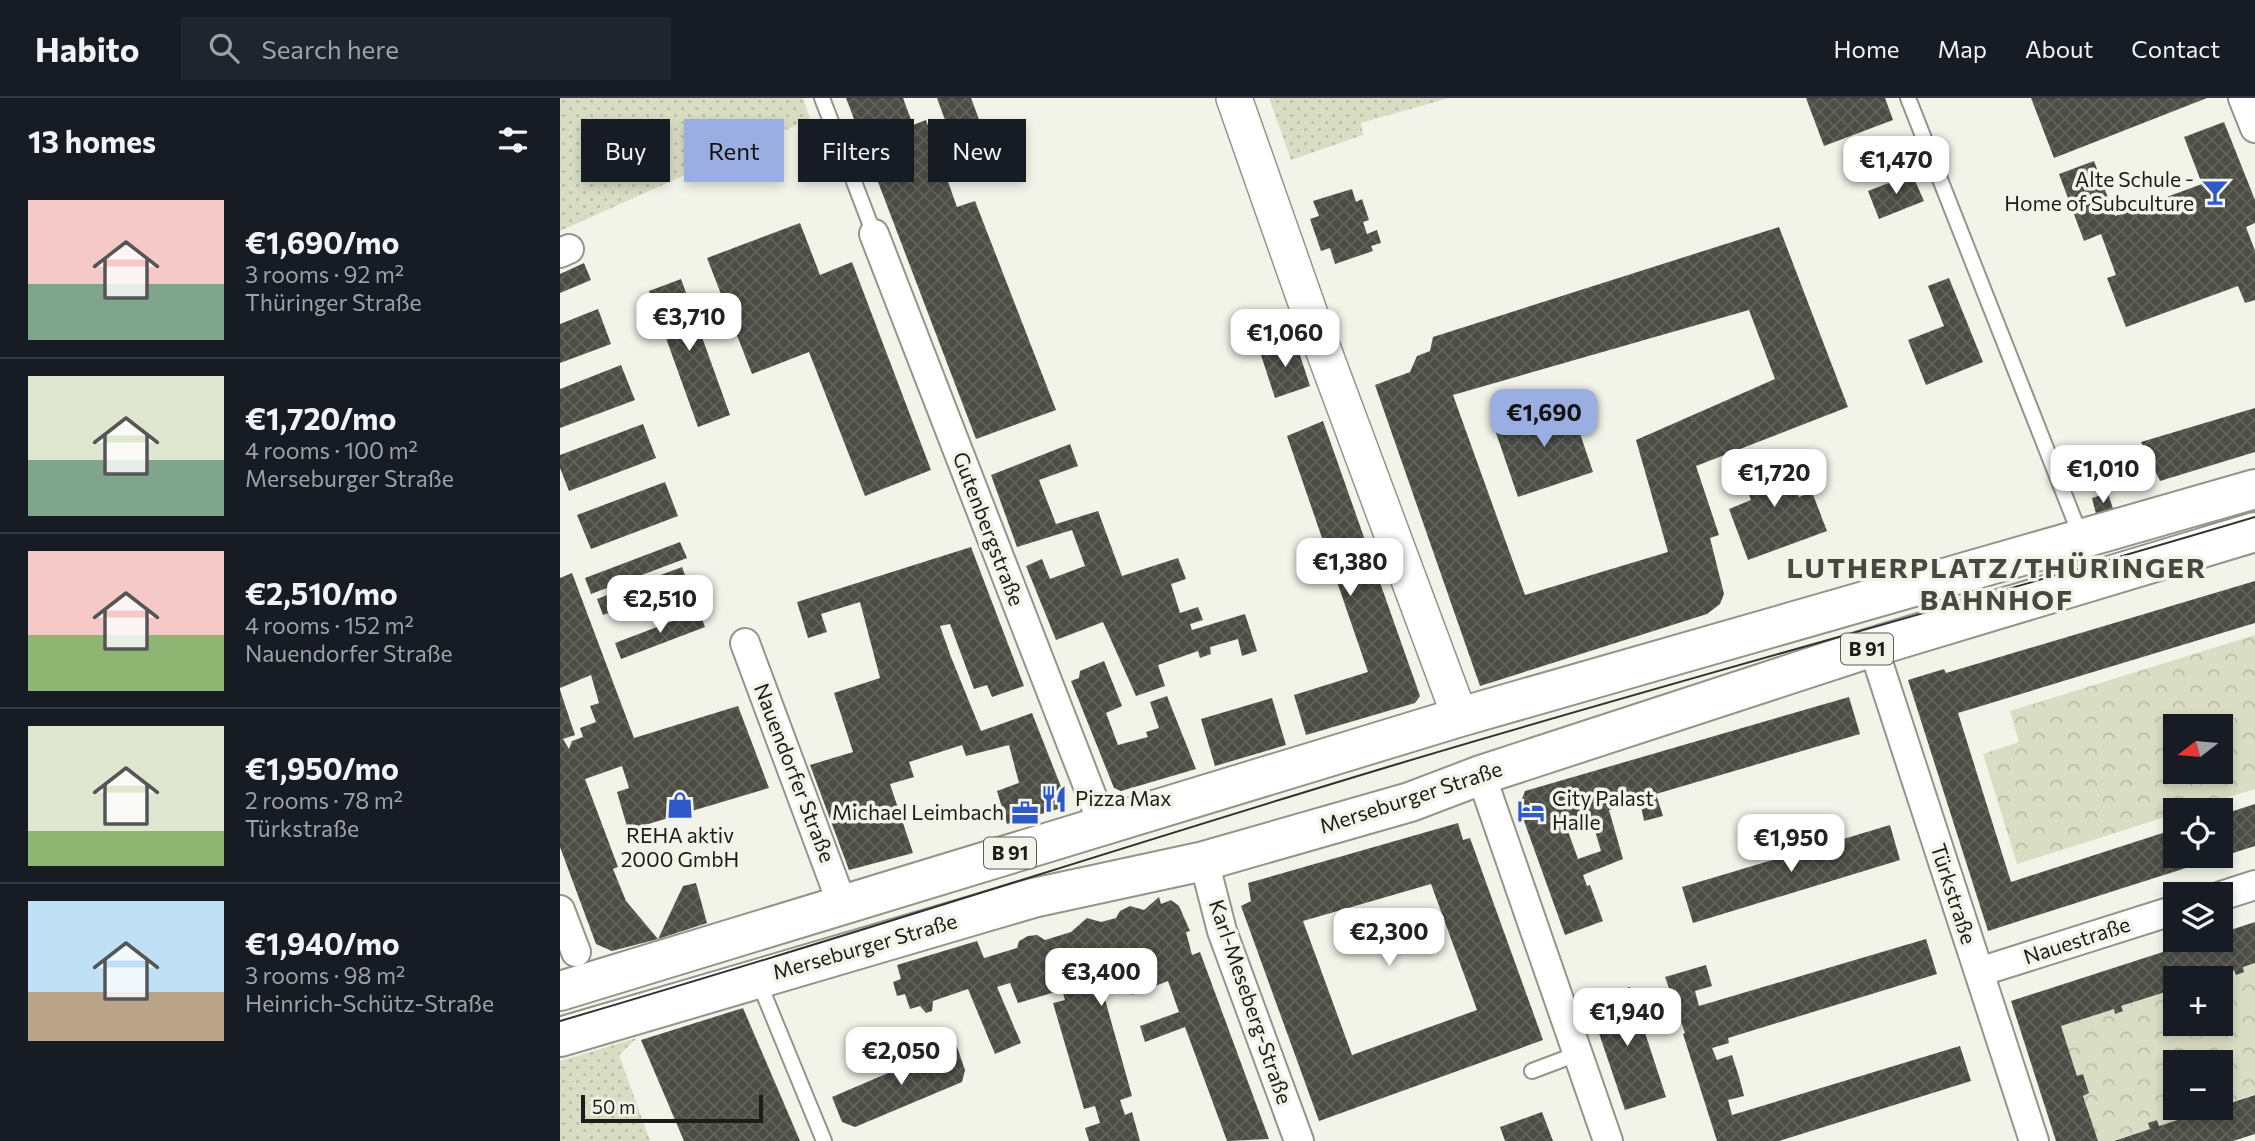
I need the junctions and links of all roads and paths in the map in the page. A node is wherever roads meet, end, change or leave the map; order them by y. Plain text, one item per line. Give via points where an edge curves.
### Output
1 (822, 98) edge
2 (1234, 98) edge
3 (1908, 98) edge
4 (2243, 98) edge
5 (2255, 128) edge
6 (874, 234) joint
7 (2255, 489) edge
8 (2255, 532) edge
9 (2081, 539) junction
10 (745, 643) dead end
11 (1879, 664) junction
12 (1460, 717) junction
13 (1481, 775) junction
14 (1103, 825) junction
15 (1204, 861) junction
16 (2255, 885) edge
17 (2233, 892) edge
18 (842, 904) junction
19 (560, 910) edge
20 (2163, 914) edge
21 (576, 952) dead end
22 (1979, 972) junction
23 (757, 979) junction
24 (560, 990) edge
25 (560, 1037) edge
26 (1577, 1054) junction
27 (1532, 1071) dead end
28 (824, 1141) edge
29 (1299, 1141) edge
30 (1608, 1141) edge
31 (2034, 1141) edge

1 - 6 lane
2 - 12 street
3 - 9 lane
4 - 5 street
6 - 14 street, Gutenbergstraße
7 - 9 main road, B 91
8 - 11 main road, Merseburger Straße / B 91
9 - 12 main road, B 91
10 - 18 street, Nauendorfer Straße
11 - 13 main road, Merseburger Straße / B 91
11 - 22 street, Türkstraße
12 - 13 main road
12 - 14 main road, B 91
13 - 15 main road, Merseburger Straße / B 91 via 1410,802
13 - 26 street
14 - 18 main road, B 91
15 - 23 main road, Merseburger Straße / B 91 via 1070,888
15 - 29 street, Karl-Meseberg-Straße via 1222,931
16 - 17 street
18 - 24 main road, B 91
19 - 21 street
20 - 22 street, Nauestraße
22 - 31 street, Türkstraße
23 - 25 main road, Merseburger Straße / B 91
23 - 28 lane
26 - 27 lane
26 - 30 street

